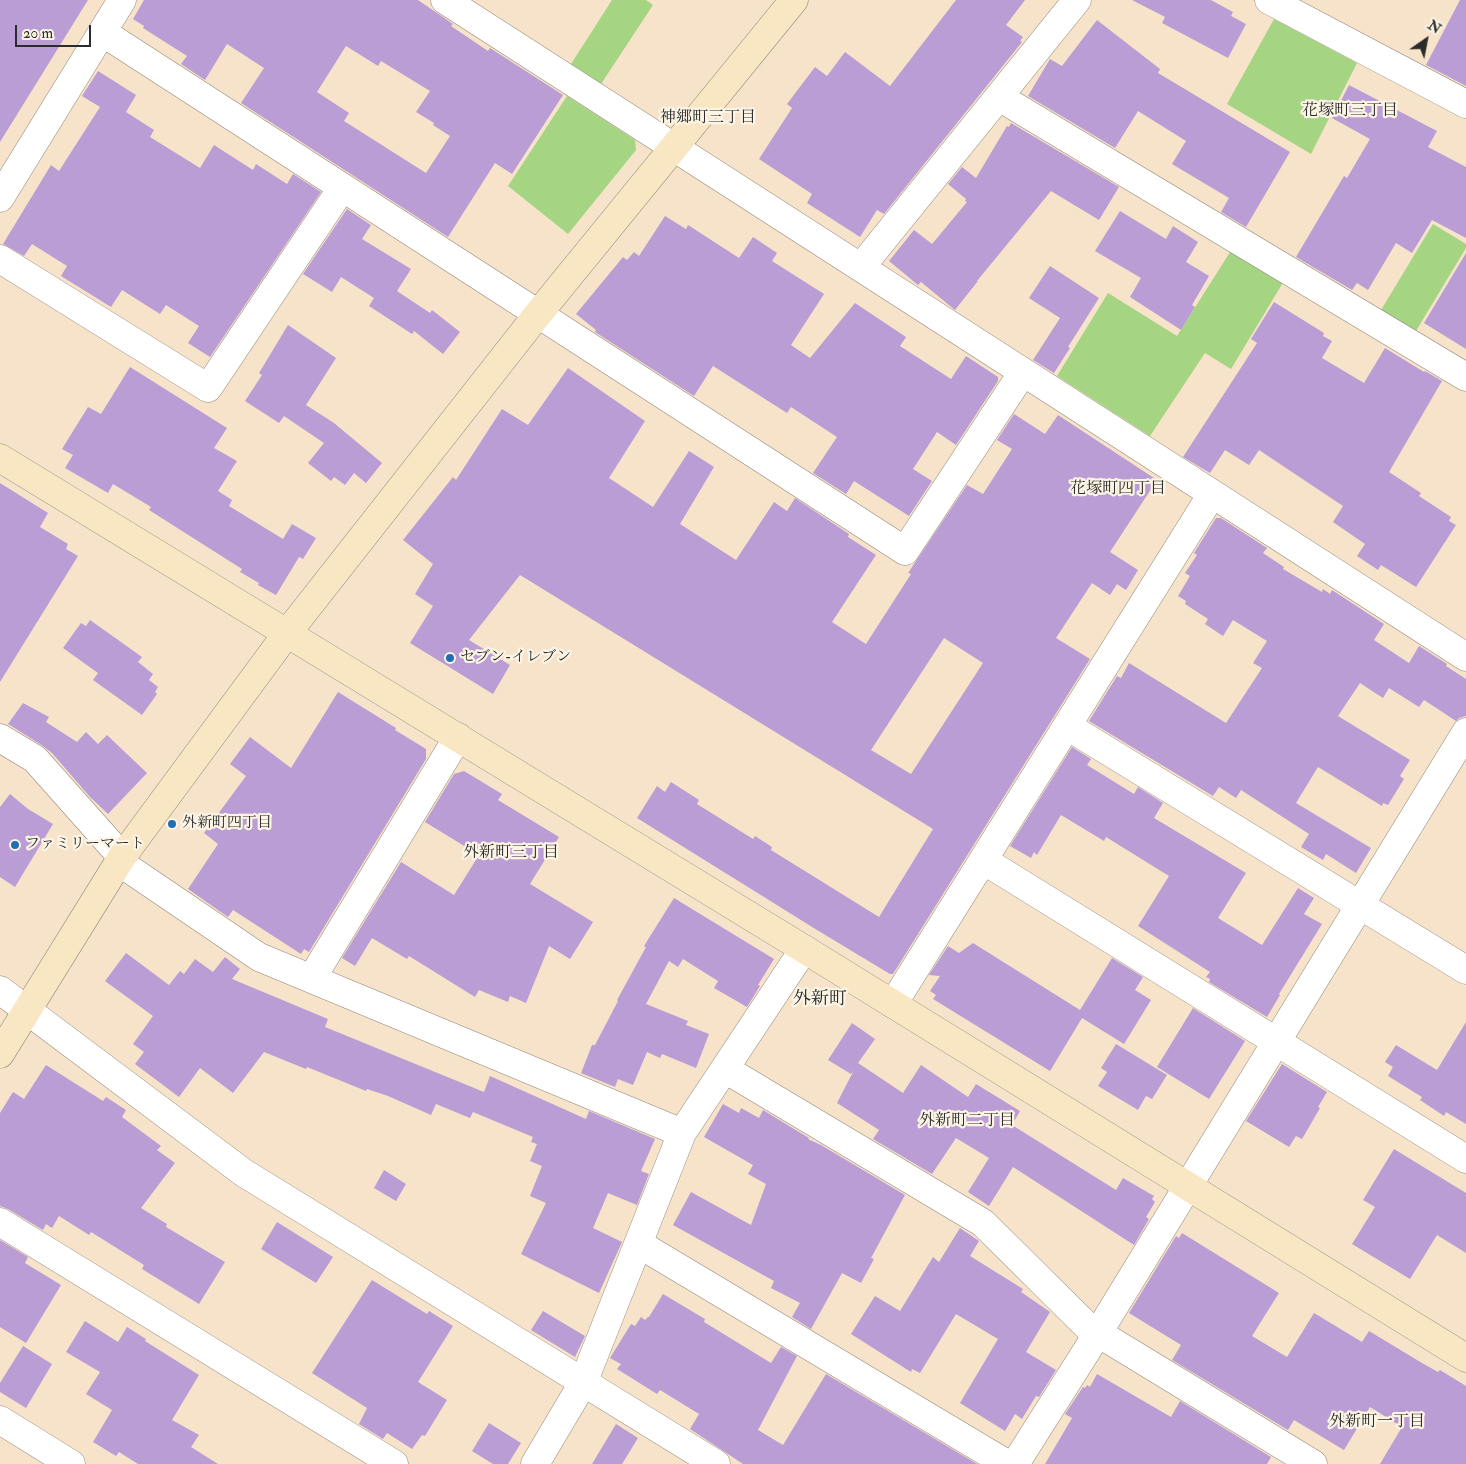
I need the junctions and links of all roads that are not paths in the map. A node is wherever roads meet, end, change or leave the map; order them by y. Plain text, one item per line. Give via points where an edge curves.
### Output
1 (122, 0) edge
2 (445, 0) edge
3 (794, 0) edge
4 (1077, 0) edge
5 (1269, 0) edge
6 (102, 32) junction
7 (999, 97) junction
8 (1466, 104) edge
9 (673, 147) junction
10 (342, 188) junction
11 (0, 198) edge
12 (0, 259) edge
13 (861, 267) junction
14 (538, 314) junction
15 (1023, 372) junction
16 (1466, 377) edge
17 (0, 458) edge
18 (1212, 494) junction
19 (288, 632) junction
20 (1466, 656) edge
21 (1067, 726) junction
22 (1466, 732) edge
23 (458, 737) junction
24 (0, 738) edge
25 (120, 859) junction
26 (983, 860) junction
27 (1360, 905) junction
28 (804, 949) junction
29 (1466, 970) edge
30 (312, 978) junction
31 (0, 990) edge
32 (893, 1004) junction
33 (26, 1012) junction
34 (1276, 1041) junction
35 (0, 1054) edge
36 (725, 1069) junction
37 (682, 1133) junction
38 (1466, 1158) edge
39 (1187, 1187) junction
40 (0, 1222) edge
41 (639, 1244) junction
42 (1097, 1334) junction
43 (1466, 1358) edge
44 (584, 1383) junction
45 (0, 1420) edge
46 (71, 1464) edge
47 (394, 1464) edge
48 (535, 1464) edge
49 (716, 1464) edge
50 (1008, 1464) edge
51 (1015, 1464) edge
52 (1313, 1464) edge

1 - 6 street
2 - 9 street
3 - 9 street
4 - 7 street
5 - 8 street
6 - 10 street
6 - 11 street
7 - 13 street
7 - 16 street
9 - 13 street
9 - 14 street
10 - 12 street via 208,388
10 - 14 street
13 - 15 street
14 - 15 street via 905,550
14 - 19 street
15 - 18 street
17 - 19 street
18 - 20 street
18 - 21 street
19 - 23 street
19 - 25 street
21 - 26 street
21 - 27 street
22 - 27 street
23 - 28 street
23 - 30 street
24 - 25 street via 35,759
25 - 30 street via 259,957
25 - 33 street
26 - 32 street
26 - 34 street
27 - 29 street
27 - 34 street
28 - 32 street
28 - 36 street
30 - 37 street
31 - 33 street
32 - 39 street
33 - 35 street
33 - 44 street via 244,1173
34 - 38 street
34 - 39 street
36 - 37 street
36 - 42 street via 983,1222
37 - 41 street
39 - 42 street
39 - 43 street
40 - 47 street
41 - 44 street
41 - 50 street
42 - 51 street
42 - 52 street
44 - 48 street
44 - 49 street
45 - 46 street

